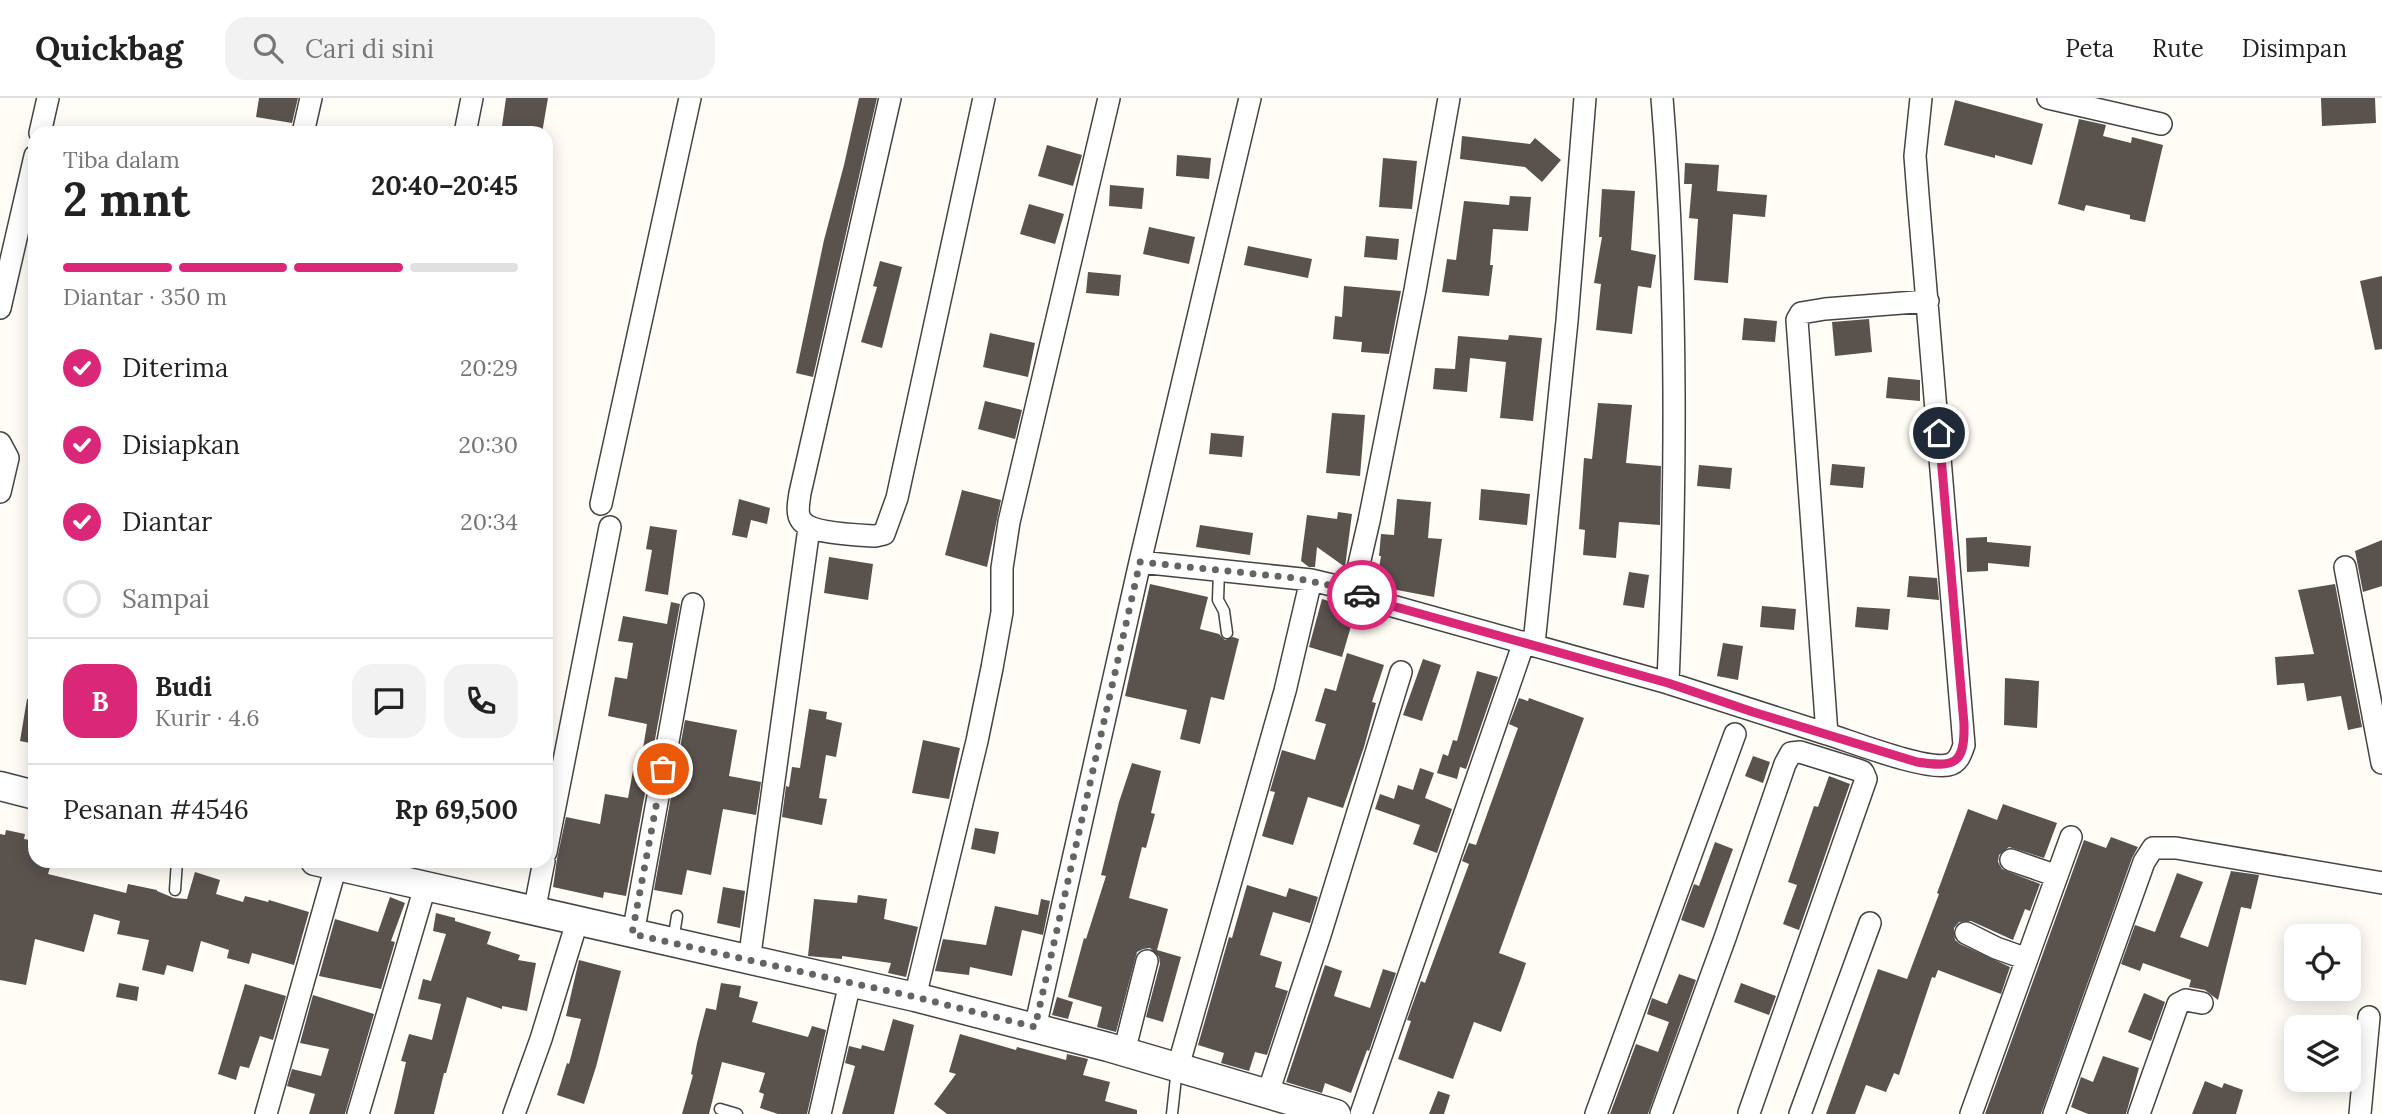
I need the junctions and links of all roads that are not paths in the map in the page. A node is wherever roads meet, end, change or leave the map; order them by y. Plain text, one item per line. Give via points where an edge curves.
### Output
1 (48, 98) edge
2 (310, 98) edge
3 (472, 98) edge
4 (690, 98) edge
5 (890, 98) edge
6 (985, 98) edge
7 (1109, 98) edge
8 (1251, 98) edge
9 (1449, 98) edge
10 (1585, 98) edge
11 (1661, 98) edge
12 (1921, 98) edge
13 (2048, 98) edge
14 (2161, 124) dead end
15 (42, 126) edge
16 (304, 126) edge
17 (466, 126) edge
18 (28, 186) edge
19 (1928, 301) junction
20 (0, 307) edge
21 (0, 443) edge
22 (0, 492) edge
23 (601, 504) dead end
24 (610, 527) dead end
25 (809, 528) junction
26 (1140, 562) junction
27 (2345, 567) dead end
28 (1220, 570) junction
29 (1311, 580) junction
30 (1353, 590) junction
31 (693, 604) dead end
32 (1227, 633) dead end
33 (1529, 643) junction
34 (1401, 672) dead end
35 (1668, 683) junction
36 (1735, 734) dead end
37 (1827, 734) junction
38 (2382, 763) edge
39 (0, 786) edge
40 (28, 790) edge
41 (553, 816) edge
42 (2071, 837) dead end
43 (2011, 860) dead end
44 (177, 868) edge
45 (324, 868) edge
46 (342, 868) edge
47 (543, 868) edge
48 (2057, 876) junction
49 (2382, 883) edge
50 (425, 887) junction
51 (175, 890) dead end
52 (534, 912) junction
53 (577, 922) junction
54 (1870, 923) dead end
55 (1966, 933) dead end
56 (632, 934) junction
57 (2027, 959) junction
58 (749, 961) junction
59 (1147, 961) dead end
60 (850, 983) junction
61 (915, 997) junction
62 (2202, 1003) dead end
63 (2369, 1017) dead end
64 (1035, 1027) junction
65 (1124, 1052) junction
66 (1178, 1067) junction
67 (1268, 1093) junction
68 (720, 1110) dead end
69 (1749, 1113) edge
70 (266, 1114) edge
71 (358, 1114) edge
72 (514, 1114) edge
73 (737, 1114) edge
74 (820, 1114) edge
75 (1172, 1114) edge
76 (1336, 1114) edge
77 (1362, 1114) edge
78 (1596, 1114) edge
79 (1661, 1114) edge
80 (1800, 1114) edge
81 (1971, 1114) edge
82 (2054, 1114) edge
83 (2139, 1114) edge
84 (2360, 1114) edge

1 - 15 street
2 - 16 street
3 - 17 street
4 - 23 street
5 - 25 street via 800,493 800,519
6 - 25 street via 891,520 884,534 875,537
7 - 61 street via 1009,522 995,655
8 - 26 street
9 - 30 street
10 - 33 street via 1565,334
11 - 35 street via 1673,372
12 - 19 street via 1915,156
13 - 14 street
18 - 20 street
19 - 37 street via 1816,310 1801,313 1797,320
19 - 37 street via 1964,745 1951,765 1939,765
21 - 22 street via 8,458
24 - 41 street
25 - 58 street
26 - 28 street
26 - 64 street
27 - 38 street
28 - 29 street
28 - 32 lane via 1218,600
29 - 30 street
29 - 66 street via 1285,691
30 - 33 street via 1378,602
31 - 56 street
33 - 35 street
33 - 77 street
34 - 67 street
35 - 37 street
36 - 78 street
39 - 40 street
42 - 48 street
43 - 48 street
44 - 51 lane
45 - 70 street
46 - 50 street
47 - 52 street
48 - 57 street
49 - 82 street via 2153,848 2144,862
50 - 52 street
50 - 71 street
52 - 53 street
53 - 56 street
53 - 72 street
54 - 80 street
55 - 57 street
56 - 58 street via 675,930
57 - 81 street
58 - 60 street
59 - 65 street
60 - 61 street
60 - 74 street
61 - 64 street
62 - 83 street via 2186,1000 2178,1004
63 - 84 street
64 - 65 street
65 - 66 street
66 - 67 street
66 - 75 lane
67 - 76 street
68 - 73 lane
69 - 79 street via 1866,779 1863,772 1800,752 1791,753 1784,764

